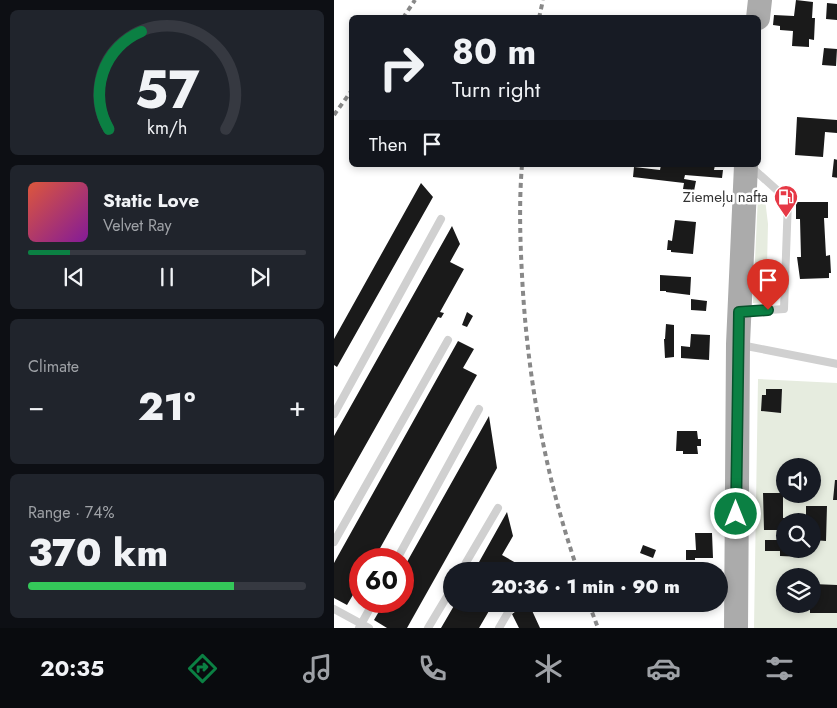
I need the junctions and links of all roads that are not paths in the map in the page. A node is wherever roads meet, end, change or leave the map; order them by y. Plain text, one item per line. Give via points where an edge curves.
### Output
1 (760, 0) edge
2 (758, 15) edge
3 (747, 167) edge
4 (749, 167) edge
5 (442, 219) dead end
6 (739, 312) junction
7 (448, 340) dead end
8 (738, 344) junction
9 (837, 364) edge
10 (479, 409) dead end
11 (334, 414) edge
12 (498, 508) dead end
13 (334, 542) edge
14 (403, 548) edge
15 (466, 562) edge
16 (443, 603) edge
17 (334, 609) edge
18 (508, 612) edge
19 (367, 613) edge
20 (360, 626) edge
21 (500, 627) edge
22 (369, 628) edge
23 (428, 628) edge
24 (736, 628) edge

1 - 2 main road
3 - 6 main road
4 - 6 lane via 788,200 784,309
5 - 11 lane
6 - 8 main road
7 - 13 lane
8 - 9 lane
8 - 24 main road
10 - 14 lane
12 - 15 lane
16 - 23 lane
17 - 20 lane
18 - 21 lane
19 - 20 lane
20 - 22 lane

